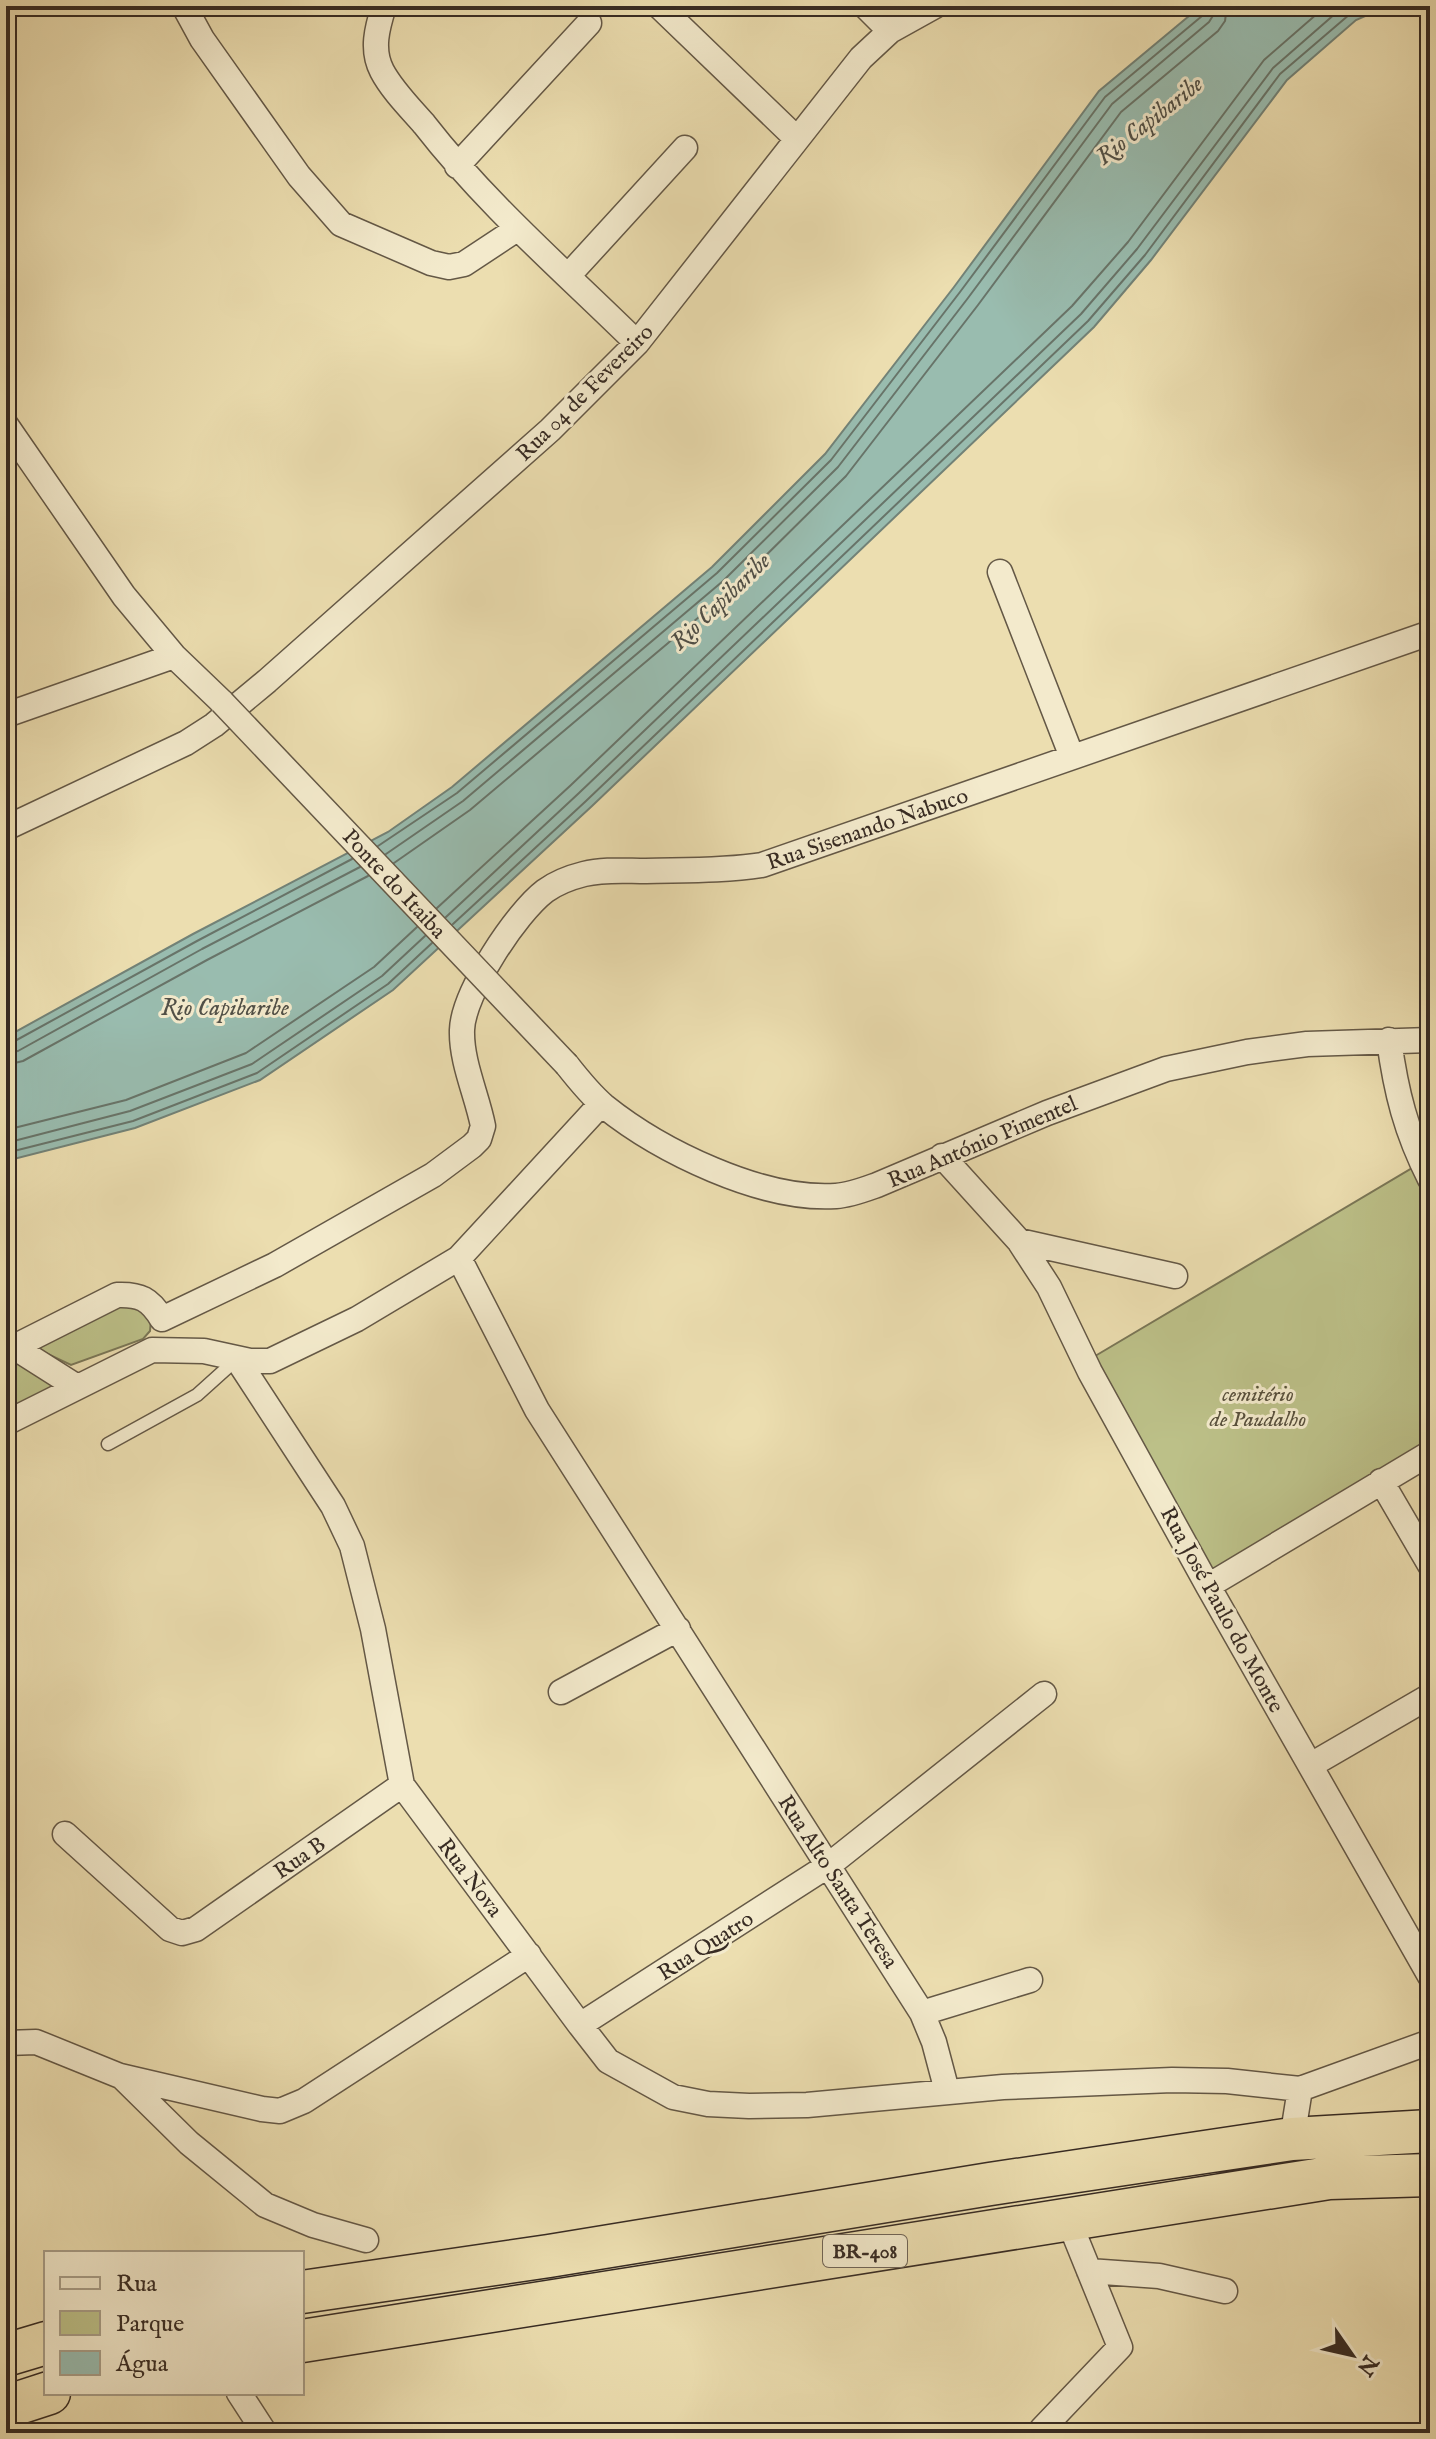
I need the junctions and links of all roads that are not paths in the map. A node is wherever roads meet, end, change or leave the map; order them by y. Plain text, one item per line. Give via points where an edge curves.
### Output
1 (184, 6) edge
2 (384, 6) edge
3 (659, 6) edge
4 (865, 6) edge
5 (935, 6) edge
6 (589, 23) dead end
7 (890, 31) junction
8 (796, 138) junction
9 (685, 148) dead end
10 (457, 166) junction
11 (517, 229) junction
12 (568, 276) junction
13 (637, 343) junction
14 (6, 425) edge
15 (1000, 572) dead end
16 (1430, 633) edge
17 (174, 656) junction
18 (6, 715) edge
19 (1072, 757) junction
20 (6, 828) edge
21 (1389, 1040) junction
22 (1430, 1040) edge
23 (567, 1065) joint
24 (601, 1104) junction
25 (942, 1156) junction
26 (1430, 1179) edge
27 (1019, 1241) junction
28 (459, 1258) junction
29 (1175, 1276) dead end
30 (162, 1319) junction
31 (10, 1349) edge
32 (152, 1350) junction
33 (237, 1359) junction
34 (77, 1387) junction
35 (6, 1423) edge
36 (108, 1444) dead end
37 (1430, 1453) edge
38 (1381, 1481) junction
39 (1430, 1565) edge
40 (1208, 1586) junction
41 (678, 1629) junction
42 (561, 1692) dead end
43 (1044, 1694) dead end
44 (1430, 1696) edge
45 (1311, 1765) junction
46 (402, 1785) junction
47 (65, 1834) dead end
48 (829, 1865) junction
49 (529, 1955) junction
50 (1430, 1976) edge
51 (1030, 1980) dead end
52 (922, 2013) junction
53 (580, 2025) junction
54 (1430, 2042) edge
55 (6, 2043) edge
56 (120, 2076) junction
57 (1300, 2089) junction
58 (947, 2091) junction
59 (1430, 2131) edge
60 (1292, 2139) junction
61 (1430, 2175) edge
62 (1068, 2219) junction
63 (366, 2240) dead end
64 (1089, 2271) junction
65 (1225, 2291) dead end
66 (304, 2292) edge
67 (304, 2341) edge
68 (44, 2344) edge
69 (6, 2355) edge
70 (44, 2395) edge
71 (240, 2395) edge
72 (6, 2407) edge
73 (1042, 2429) dead end
74 (265, 2433) edge

1 - 11 street via 299,176 341,224 449,267 464,264
2 - 10 street via 375,49 382,72
3 - 8 street
4 - 7 street
5 - 7 street, Rua 04 de Fevereiro
6 - 10 street
7 - 8 street, Rua 04 de Fevereiro
8 - 13 street, Rua 04 de Fevereiro
9 - 12 street
10 - 11 street
11 - 12 street
12 - 13 street
13 - 20 street, Rua 04 de Fevereiro via 550,430 214,725
14 - 17 street, Ponte do Itaiba via 124,596
15 - 19 street
16 - 19 street, Rua Sisenando Nabuco
17 - 18 street
17 - 23 street, Ponte do Itaiba, bridge
19 - 30 street, Rua Sisenando Nabuco via 762,865 584,874 546,890 505,937 466,1008 462,1031 483,1126 479,1139 433,1175 275,1265
21 - 22 street, Rua António Pimentel
21 - 25 street, Rua António Pimentel via 1307,1044 1166,1069
21 - 26 street via 1399,1106
23 - 24 street, Rua António Pimentel
24 - 25 street, Rua António Pimentel via 671,1149 783,1191 852,1193
24 - 28 street
25 - 27 street, Rua José Paulo do Monte
27 - 29 street
27 - 40 street, Rua José Paulo do Monte via 1049,1287
28 - 33 street via 282,1356 260,1362
28 - 41 street, Rua Alto Santa Teresa via 537,1410
30 - 31 street via 150,1302 136,1295 112,1297
30 - 32 street
31 - 34 street
32 - 33 street via 204,1351
32 - 34 street
33 - 36 lane via 197,1395
33 - 46 street, Rua Nova via 333,1506 352,1546
34 - 35 street
37 - 38 street
38 - 39 street
38 - 40 street
40 - 45 street, Rua José Paulo do Monte
41 - 42 street
41 - 48 street, Rua Alto Santa Teresa
43 - 48 street, Rua Quatro
44 - 45 street
45 - 50 street, Rua José Paulo do Monte
46 - 47 street, Rua B via 196,1929 182,1933 170,1929
46 - 49 street, Rua Nova
48 - 52 street, Rua Alto Santa Teresa
48 - 53 street, Rua Quatro
49 - 53 street, Rua Nova
49 - 56 street via 288,2109 262,2109
51 - 52 street
52 - 58 street, Rua Alto Santa Teresa
53 - 58 street, Rua Nova via 608,2061 623,2071 673,2097 708,2104 807,2105
54 - 57 street
55 - 56 street via 36,2042
56 - 63 street via 189,2143 265,2205
57 - 58 street via 1172,2080
57 - 60 street
59 - 60 highway, BR-408
60 - 66 highway, BR-408
61 - 62 highway, BR-408 via 1329,2178
62 - 64 street
62 - 67 highway, BR-408
64 - 65 street via 1159,2276
64 - 73 street via 1120,2347
68 - 69 highway
70 - 72 highway
71 - 74 street

